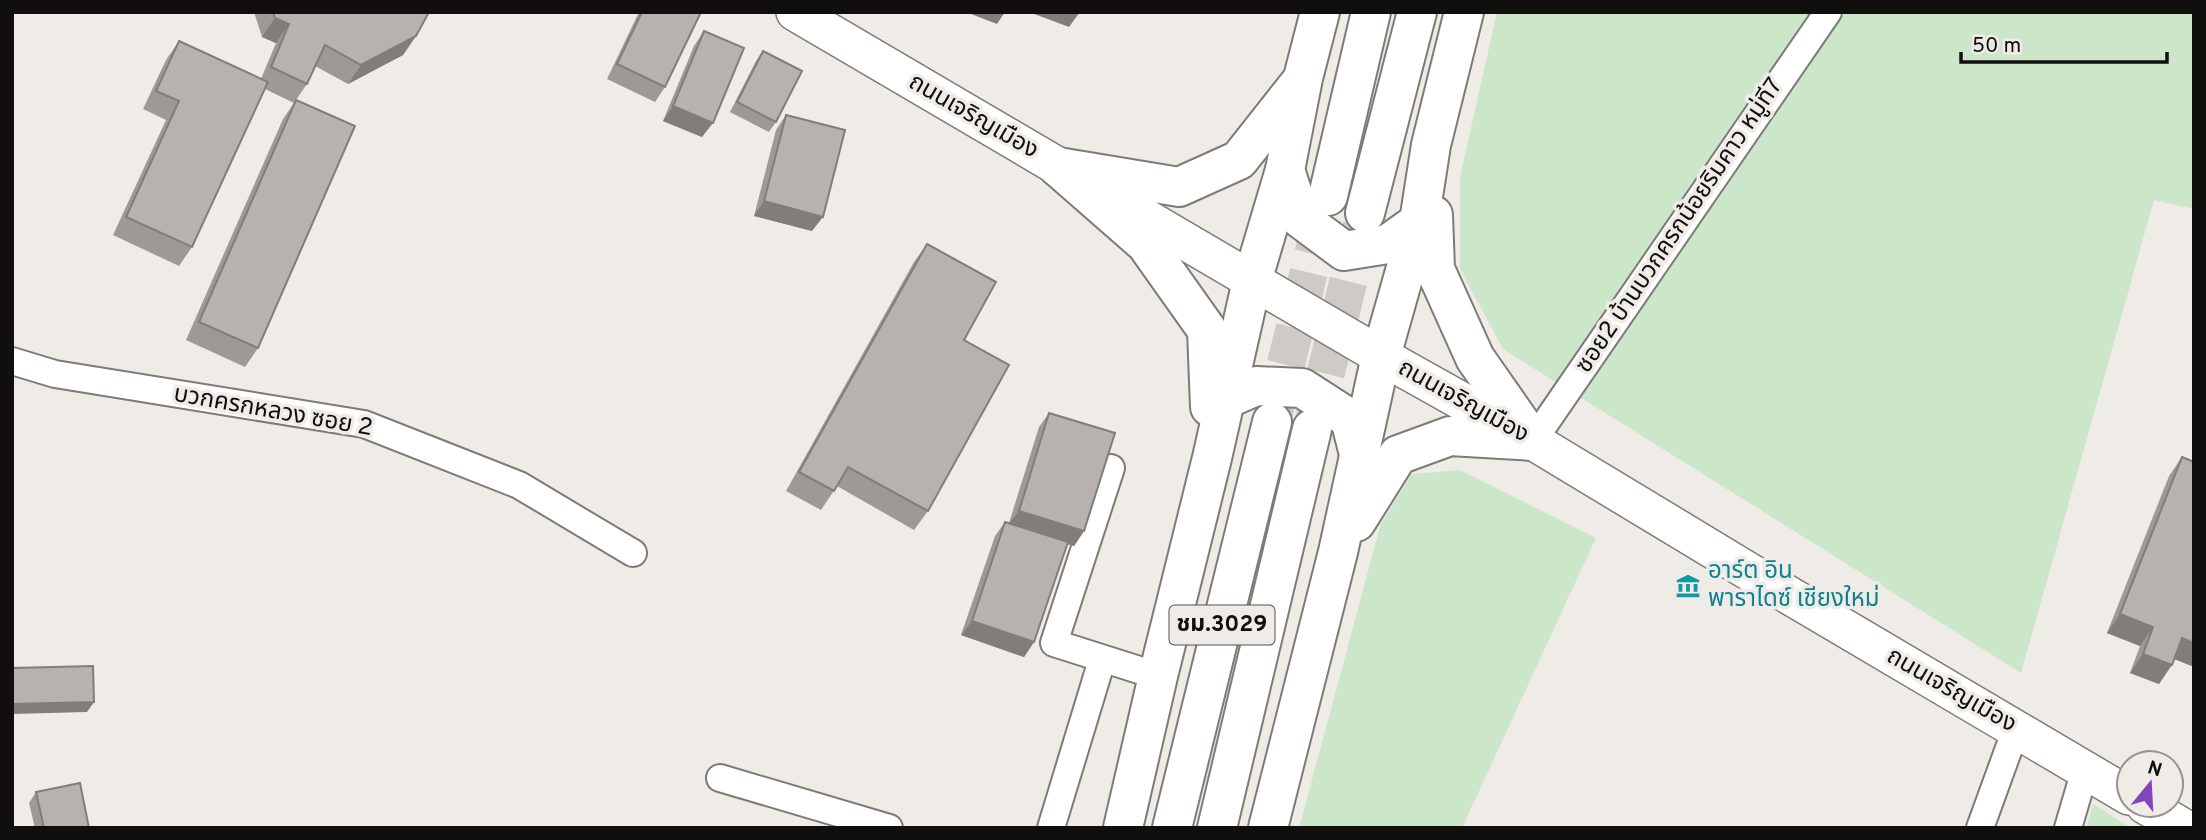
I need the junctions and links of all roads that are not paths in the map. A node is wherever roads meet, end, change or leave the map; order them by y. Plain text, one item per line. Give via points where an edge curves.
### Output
1 (795, 12) edge
2 (1320, 12) edge
3 (1371, 12) edge
4 (1418, 12) edge
5 (1464, 12) edge
6 (1828, 12) edge
7 (1303, 78) junction
8 (1431, 145) junction
9 (1058, 167) junction
10 (1284, 170) junction
11 (1328, 196) tunnel mouth
12 (1365, 213) tunnel mouth
13 (1419, 222) junction
14 (1252, 281) junction
15 (1381, 356) junction
16 (12, 361) edge
17 (1226, 399) junction
18 (1272, 422) tunnel mouth
19 (1312, 429) tunnel mouth
20 (1533, 441) junction
21 (1212, 458) junction
22 (1360, 458) junction
23 (1111, 468) edge
24 (1338, 552) junction
25 (634, 553) dead end
26 (1102, 660) junction
27 (1158, 677) junction
28 (2016, 729) junction
29 (2085, 770) junction
30 (720, 778) dead end
31 (2115, 788) edge
32 (2169, 819) edge
33 (889, 828) edge
34 (1051, 828) edge
35 (1123, 828) edge
36 (1172, 828) edge
37 (1217, 828) edge
38 (1268, 828) edge
39 (1980, 828) edge
40 (2068, 828) edge
41 (2184, 828) edge

1 - 9 main road, ถนนเจริญเมือง
2 - 7 main road
3 - 11 main road
4 - 12 main road
5 - 8 main road
6 - 20 street, ซอย2 บ้านบวกครกน้อยริมคาว หมู่ที7
7 - 9 main road via 1239,160 1179,187
7 - 10 main road
8 - 13 main road
8 - 20 main road via 1435,269 1475,358
9 - 14 main road, ถนนเจริญเมือง
9 - 21 main road via 1146,244 1206,330
10 - 13 main road via 1301,219 1344,251 1388,244
10 - 14 main road
13 - 15 main road
14 - 15 main road, ถนนเจริญเมือง
14 - 17 main road
15 - 20 main road, ถนนเจริญเมือง
15 - 22 main road
16 - 25 street, บวกครกหลวง ซอย 2 via 55,374 364,424 519,485
17 - 21 main road
17 - 22 main road via 1256,386 1302,388 1350,419
18 - 36 main road, ชม.3029
19 - 37 main road, ชม.3029
20 - 24 main road via 1450,436 1398,455
20 - 28 main road, ถนนเจริญเมือง
21 - 27 main road
22 - 24 main road
23 - 26 street via 1054,643
24 - 38 main road
26 - 27 street
26 - 34 street
27 - 35 main road
28 - 29 main road, ถนนเจริญเมือง
28 - 39 street
29 - 31 main road, ถนนเจริญเมือง
29 - 40 street
30 - 33 street
32 - 41 main road

